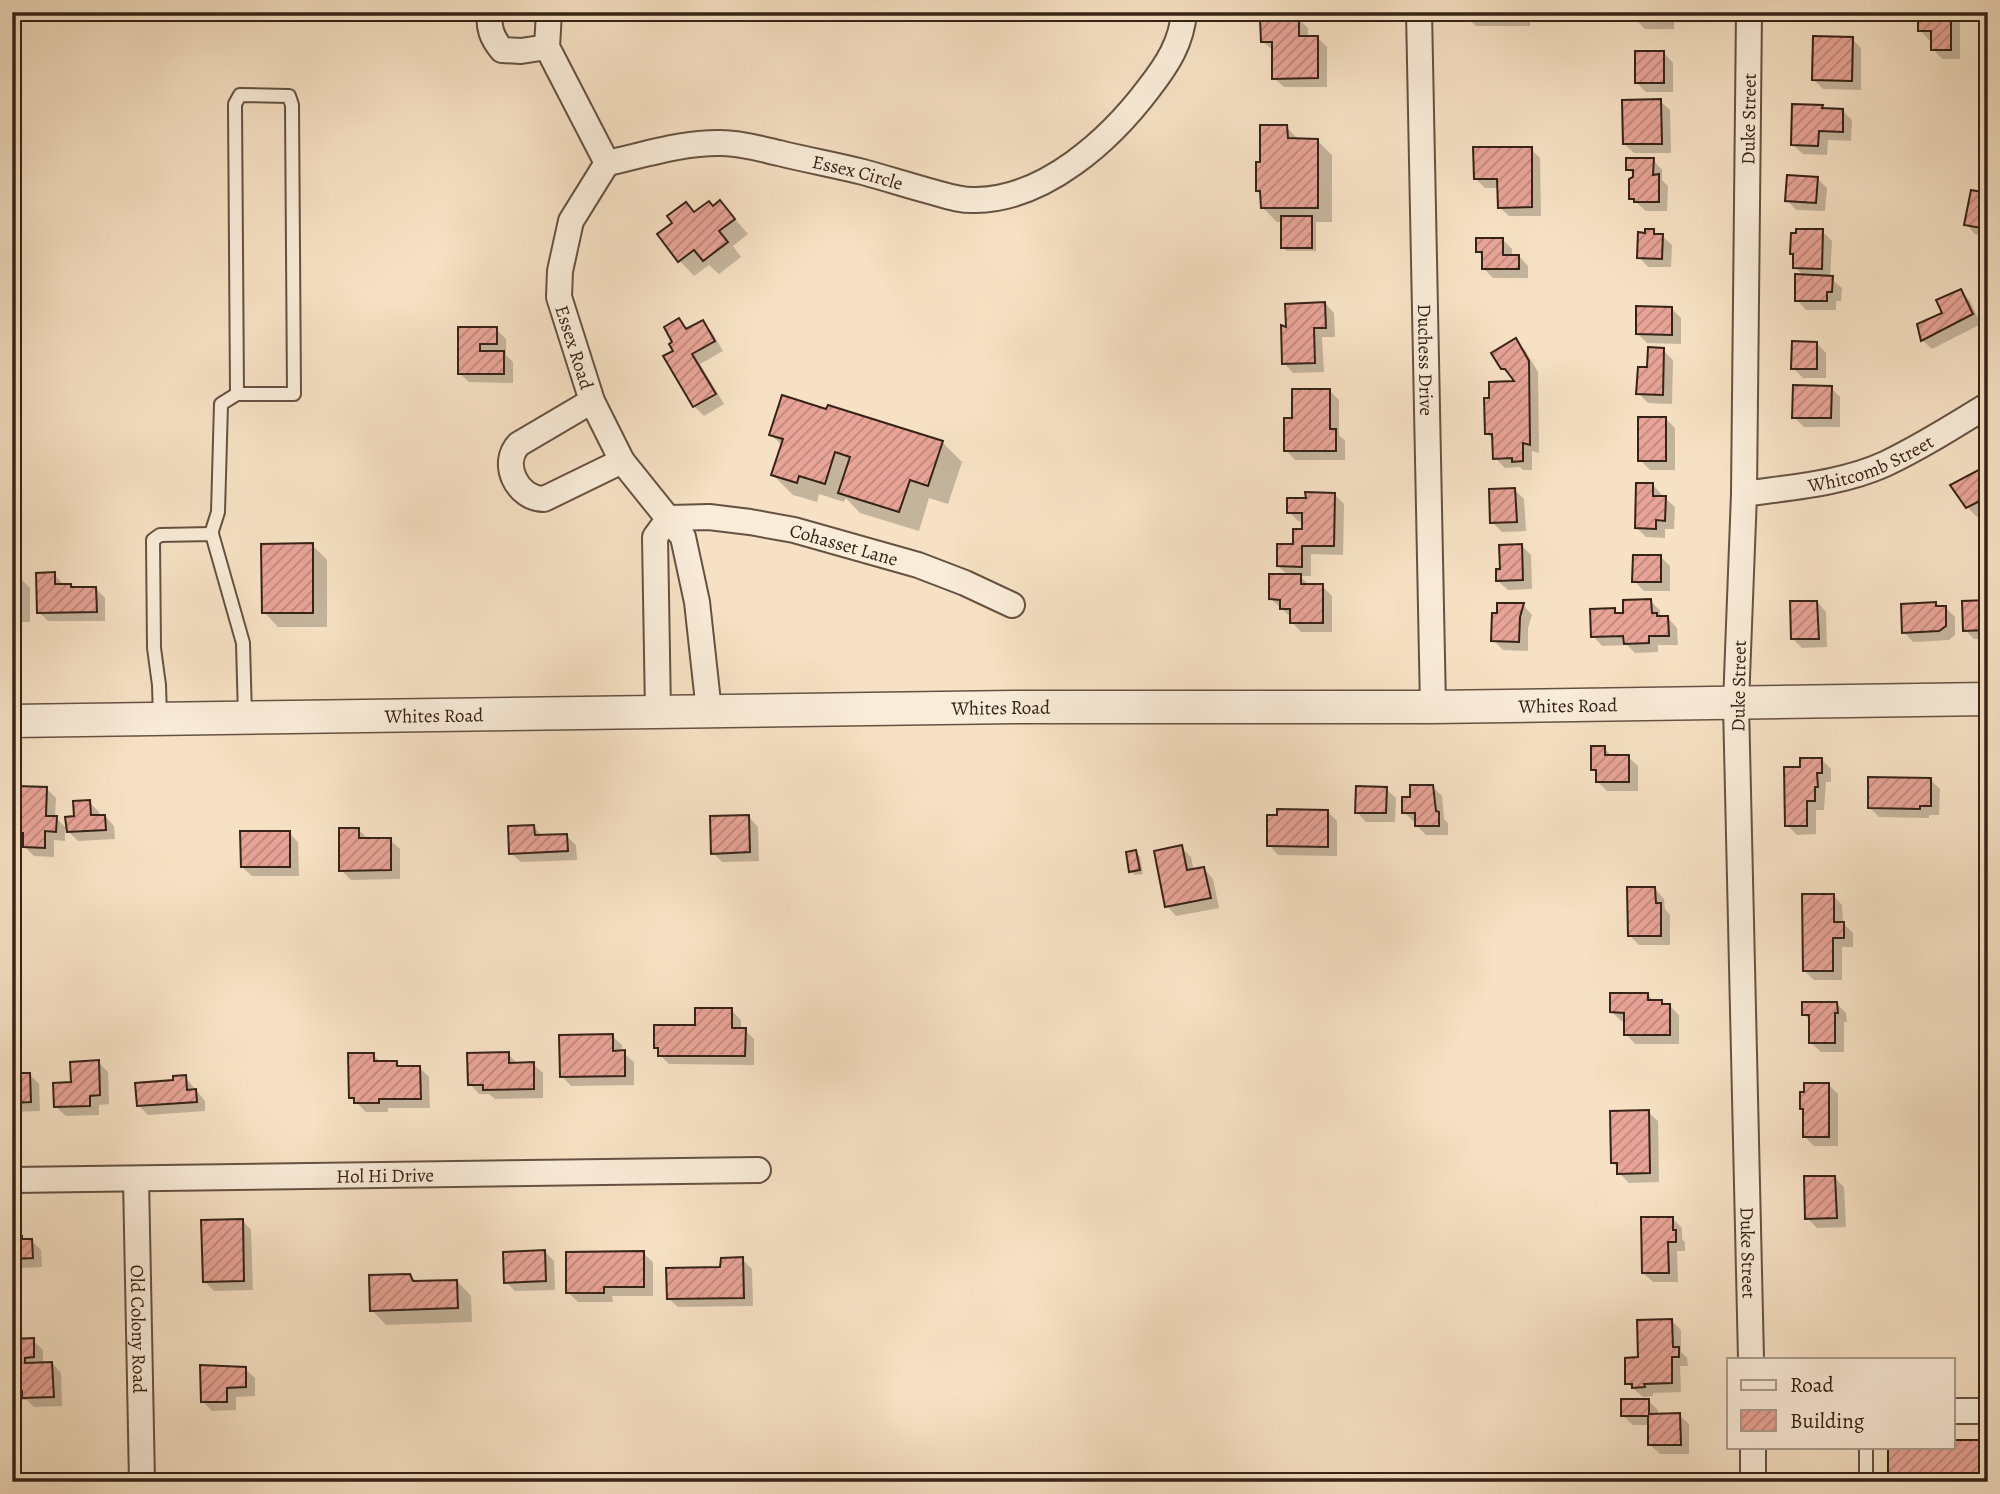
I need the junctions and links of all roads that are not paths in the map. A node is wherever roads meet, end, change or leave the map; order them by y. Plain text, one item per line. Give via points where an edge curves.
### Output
1 (490, 12) edge
2 (549, 12) edge
3 (1184, 12) edge
4 (1419, 12) edge
5 (1749, 12) edge
6 (547, 47) junction
7 (607, 163) junction
8 (237, 394) junction
9 (592, 401) junction
10 (1988, 405) edge
11 (622, 461) junction
12 (1744, 494) junction
13 (669, 518) junction
14 (211, 534) junction
15 (1012, 605) dead end
16 (1988, 699) edge
17 (1736, 704) junction
18 (1433, 707) junction
19 (658, 712) junction
20 (709, 712) junction
21 (246, 718) junction
22 (160, 719) junction
23 (12, 721) edge
24 (758, 1170) dead end
25 (136, 1179) junction
26 (12, 1180) edge
27 (1751, 1358) edge
28 (1954, 1411) edge
29 (1988, 1411) edge
30 (1753, 1448) edge
31 (1866, 1448) edge
32 (142, 1482) edge
33 (1753, 1482) edge
34 (1867, 1482) edge

1 - 6 street via 492,38 502,50
2 - 6 street
3 - 7 street, Essex Circle via 1167,65 1129,114 1079,160 1011,196 973,201 956,198 856,170 723,143 690,145
4 - 18 street, Duchess Drive
5 - 12 street, Duke Street
6 - 7 street
7 - 9 street, Essex Road via 571,221 560,271 559,297
8 - 8 lane via 294,394 289,96 240,95 235,104
8 - 14 lane via 221,404 218,513
9 - 11 street, Essex Road
9 - 11 street via 519,444 510,456 513,476 528,494 544,499
10 - 12 street, Whitcomb Street via 1883,465 1832,481
11 - 13 street, Essex Road
12 - 17 street, Duke Street
13 - 15 street, Cohasset Lane via 709,517 794,530 918,565
13 - 19 street via 655,537
13 - 20 street, Essex Road via 683,537 697,602
14 - 21 lane via 243,643
14 - 22 lane via 160,535 153,540
16 - 17 street, Whites Road
17 - 18 street, Whites Road
17 - 27 street, Duke Street
18 - 20 street, Whites Road
19 - 20 street, Whites Road
19 - 21 street, Whites Road
21 - 22 street, Whites Road
22 - 23 street, Whites Road
24 - 25 street, Hol Hi Drive
25 - 26 street, Hol Hi Drive
25 - 32 street, Old Colony Road
28 - 29 street
30 - 33 street
31 - 34 lane

